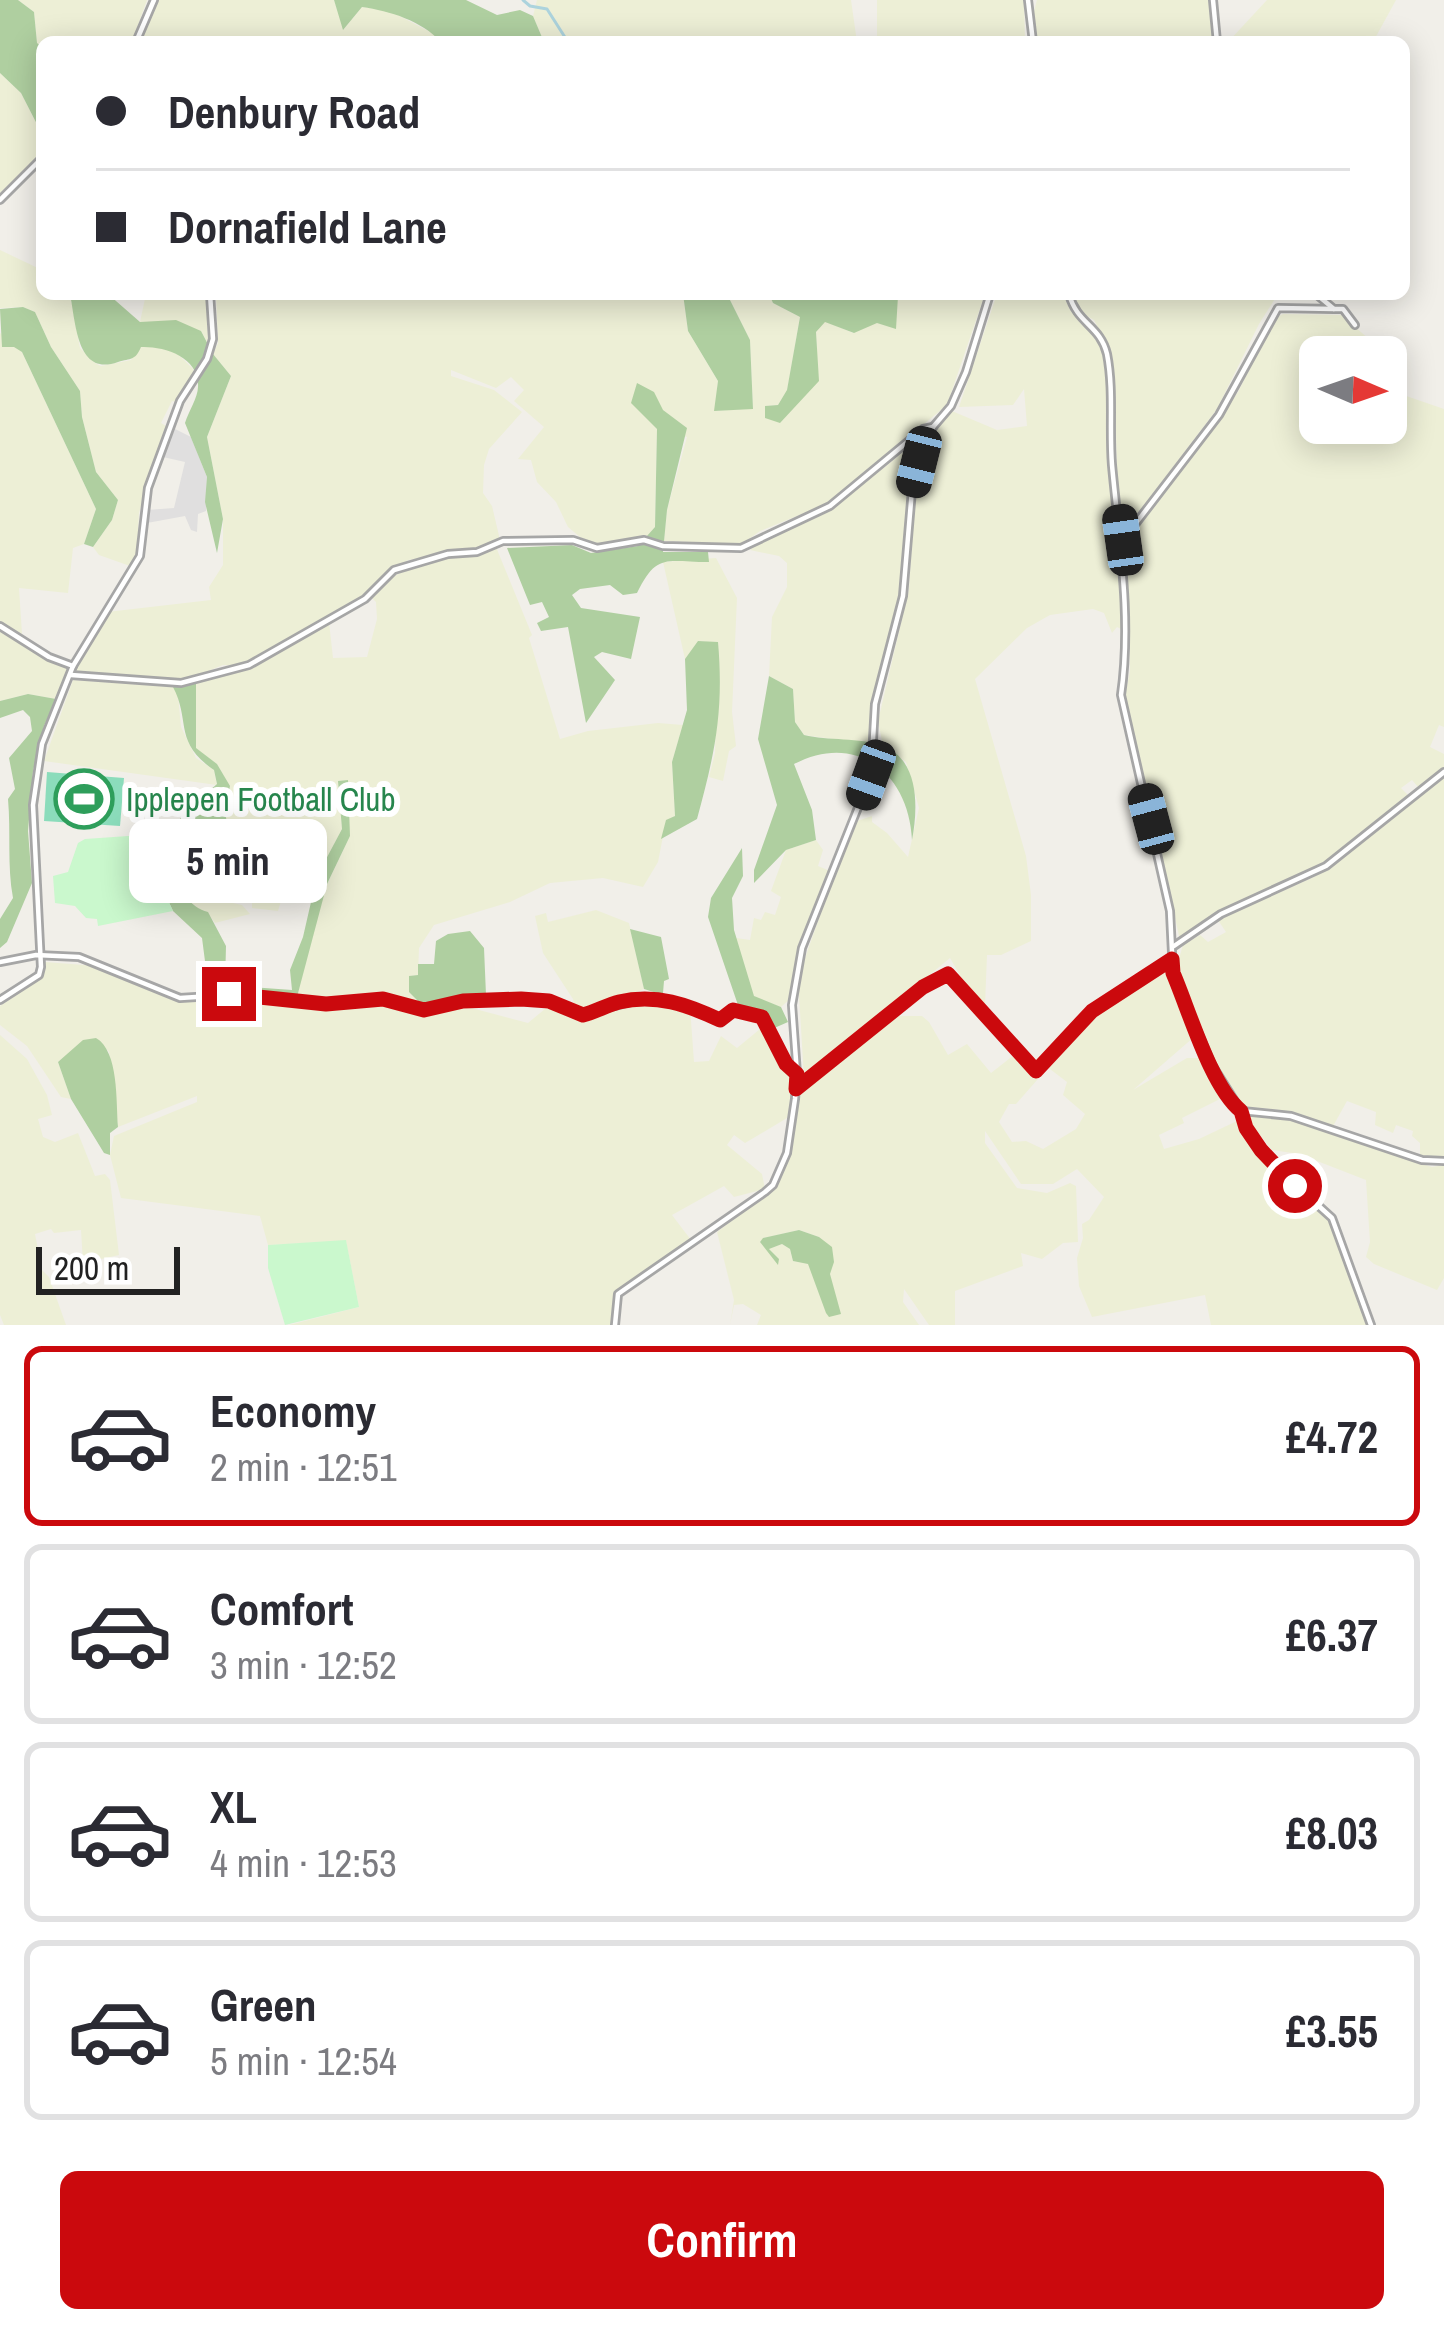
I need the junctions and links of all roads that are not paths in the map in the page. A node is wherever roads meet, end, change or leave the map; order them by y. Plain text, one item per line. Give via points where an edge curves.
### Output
1 (154, 0) edge
2 (1028, 0) edge
3 (1214, 0) edge
4 (138, 36) edge
5 (1032, 36) edge
6 (1217, 36) edge
7 (36, 164) edge
8 (0, 200) edge
9 (210, 300) edge
10 (988, 300) edge
11 (1071, 300) edge
12 (1325, 300) edge
13 (1339, 309) junction
14 (1355, 325) dead end
15 (933, 427) junction
16 (1123, 540) junction
17 (0, 626) edge
18 (73, 666) junction
19 (70, 674) junction
20 (1444, 772) edge
21 (1174, 946) junction
22 (41, 955) junction
23 (1172, 959) junction
24 (0, 962) edge
25 (0, 1000) edge
26 (797, 1074) junction
27 (796, 1089) junction
28 (1241, 1111) junction
29 (1444, 1161) edge
30 (615, 1325) edge
31 (1371, 1325) edge

1 - 4 street
2 - 5 street
3 - 6 street
7 - 8 street
9 - 18 street via 213,339 148,488 137,562
10 - 15 street via 967,372
11 - 16 street via 1106,353
12 - 13 street
13 - 14 street
13 - 16 street via 1278,308 1219,415
15 - 19 street via 830,506 741,548 503,541 394,570 364,599 249,665 181,683
15 - 26 street via 912,490 906,578 875,704 871,775 798,966
16 - 21 street via 1121,695
17 - 18 street
18 - 19 street
19 - 22 street via 42,744 33,805
20 - 21 street via 1326,866 1221,914
21 - 23 street
22 - 24 street
22 - 25 street via 39,975
22 - 26 street via 99,963 180,998 383,999 424,1010 521,999 583,1015 651,998 720,1020 740,1011 762,1017
23 - 27 street via 1092,1011 1036,1071 948,974
23 - 28 street via 1212,1065
26 - 27 street
27 - 30 street via 787,1153 773,1185 618,1294
28 - 29 street via 1291,1116
28 - 31 street via 1261,1150 1332,1217

